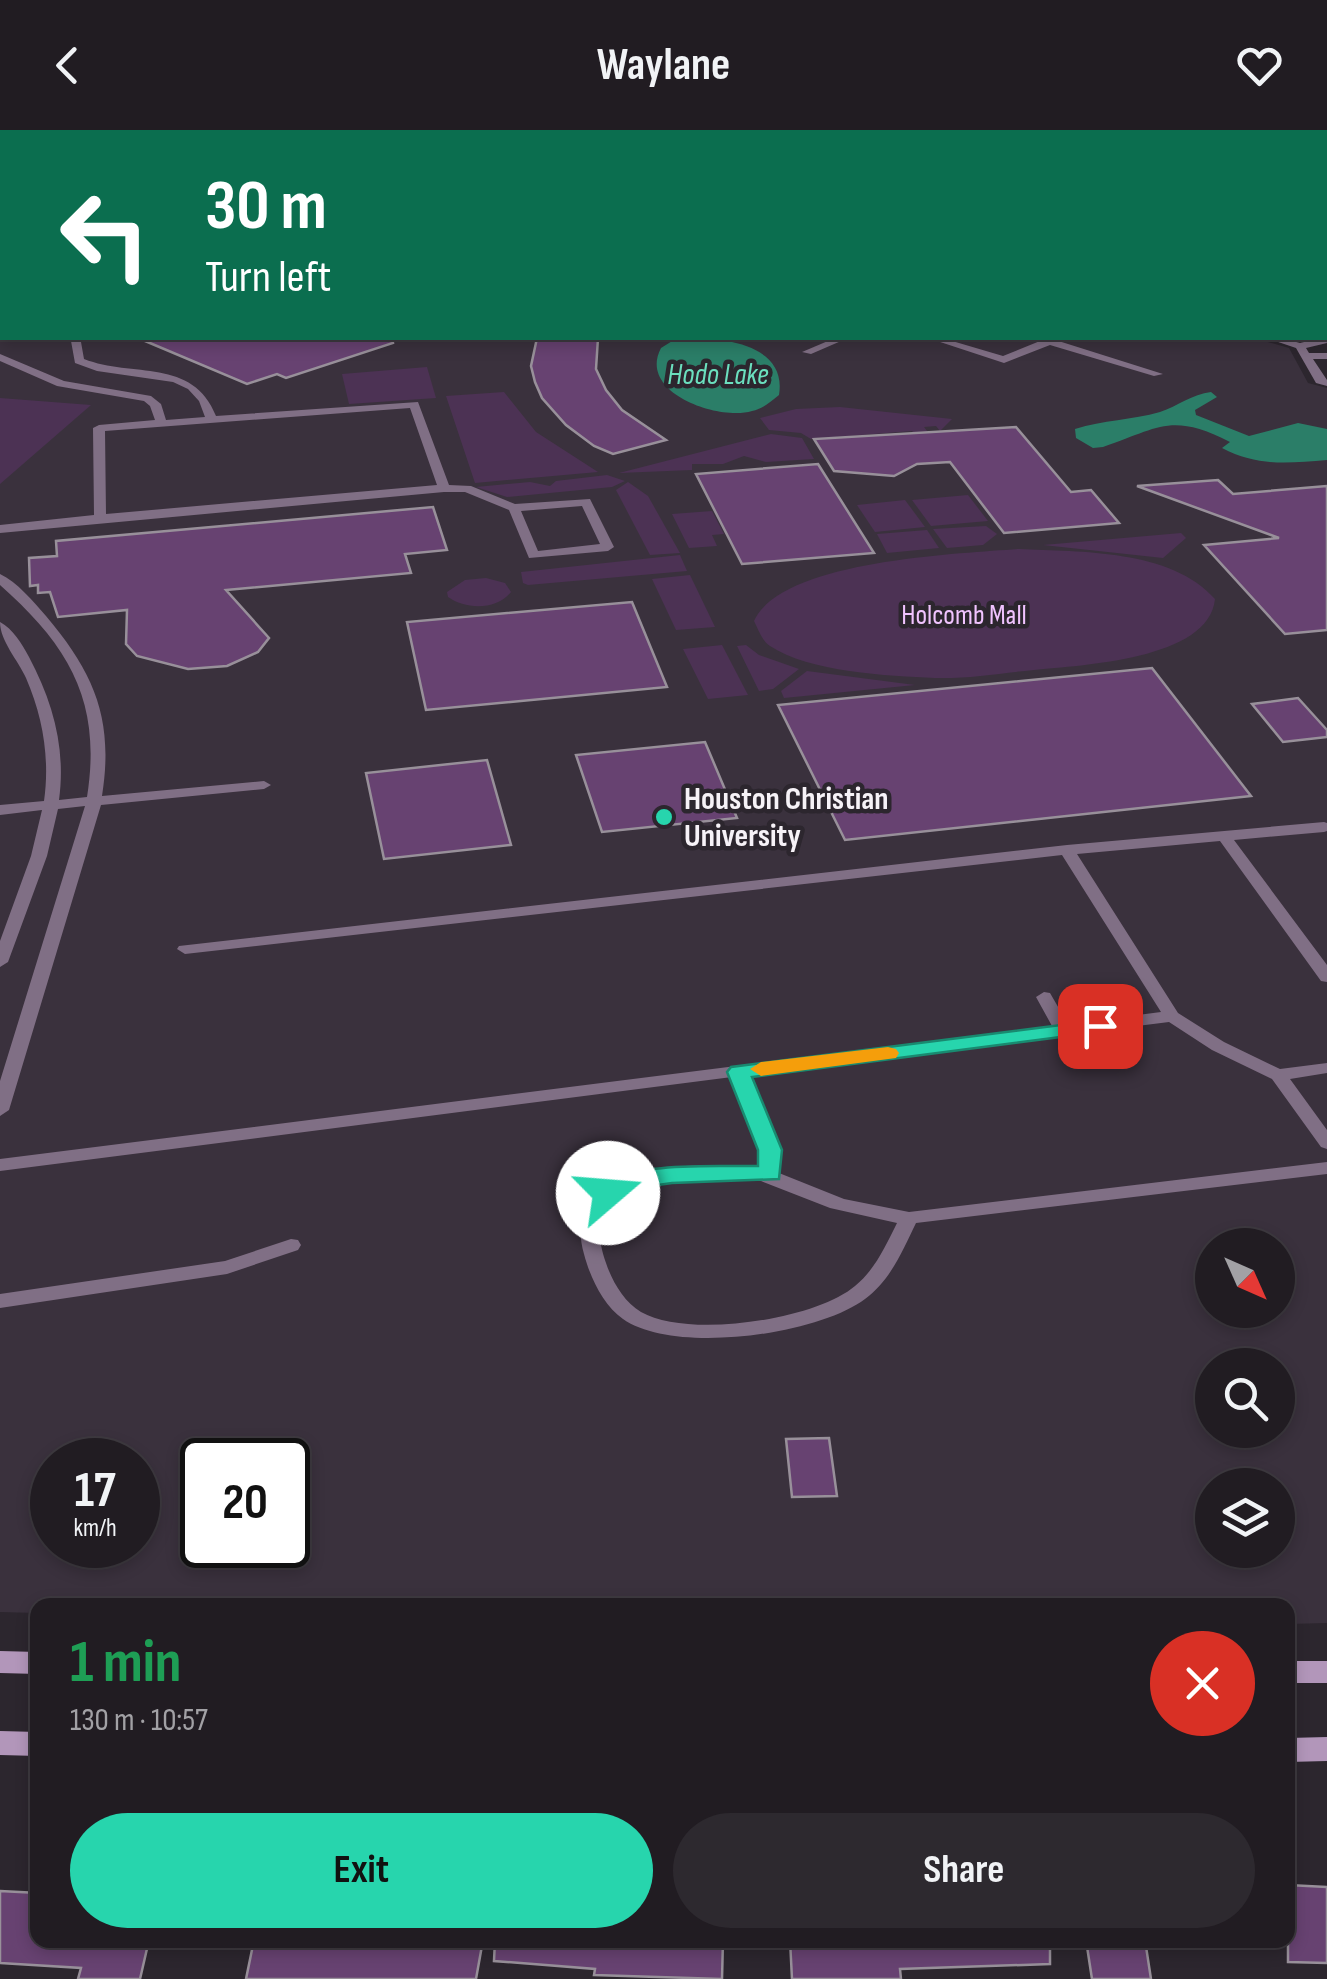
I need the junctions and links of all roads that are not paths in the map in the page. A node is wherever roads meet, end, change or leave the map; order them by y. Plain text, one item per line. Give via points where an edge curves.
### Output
1 (80, 340) edge
2 (839, 340) edge
3 (939, 340) edge
4 (1042, 340) edge
5 (1047, 340) edge
6 (1276, 340) edge
7 (1327, 340) edge
8 (1303, 351) junction
9 (807, 352) dead end
10 (1327, 356) edge
11 (0, 358) edge
12 (79, 361) junction
13 (37, 374) junction
14 (1158, 374) dead end
15 (1327, 383) edge
16 (212, 420) junction
17 (162, 424) junction
18 (444, 488) junction
19 (514, 508) junction
20 (100, 518) junction
21 (0, 529) edge
22 (1, 580) edge
23 (0, 626) edge
24 (264, 786) dead end
25 (94, 802) junction
26 (53, 806) junction
27 (0, 810) edge
28 (1326, 828) edge
29 (1223, 835) junction
30 (1067, 850) junction
31 (185, 949) dead end
32 (0, 962) edge
33 (1327, 977) edge
34 (1044, 997) dead end
35 (1172, 1016) junction
36 (1063, 1032) junction
37 (1327, 1068) edge
38 (739, 1072) junction
39 (1278, 1075) junction
40 (0, 1110) edge
41 (1327, 1143) edge
42 (0, 1164) edge
43 (1327, 1168) edge
44 (770, 1174) junction
45 (909, 1218) junction
46 (291, 1245) dead end
47 (0, 1301) edge
48 (0, 1662) edge
49 (30, 1664) edge
50 (1295, 1672) edge
51 (1327, 1672) edge
52 (0, 1743) edge
53 (30, 1744) edge
54 (1327, 1749) edge
55 (1295, 1750) edge

1 - 12 lane
2 - 9 lane
3 - 4 lane via 1004,360
5 - 14 lane
6 - 8 lane
7 - 8 lane
8 - 10 lane
8 - 15 lane
11 - 13 lane
12 - 13 lane
12 - 16 lane via 183,380 203,394
13 - 17 lane via 146,398
16 - 17 lane
16 - 18 lane via 414,404
17 - 20 lane via 99,428
18 - 19 lane
18 - 20 lane
19 - 19 lane via 534,554 608,547 586,502
20 - 21 lane
22 - 25 lane via 39,614 77,668 96,716
23 - 26 lane via 15,641 44,699 58,756
24 - 25 lane
25 - 26 lane
25 - 40 lane
26 - 27 lane
26 - 32 lane
28 - 29 lane
29 - 30 lane
29 - 33 lane
30 - 31 lane
30 - 35 lane
34 - 36 lane
35 - 36 lane
35 - 39 lane
36 - 38 lane
37 - 39 lane
38 - 42 lane
38 - 44 lane via 770,1150
39 - 41 lane
43 - 45 lane
44 - 45 lane via 826,1199
44 - 45 lane via 632,1181 592,1205 588,1245 613,1300 638,1320 668,1328 746,1328 824,1313 858,1294 886,1266
46 - 47 lane via 227,1266
48 - 49 main road
50 - 51 main road
52 - 53 main road
54 - 55 main road

